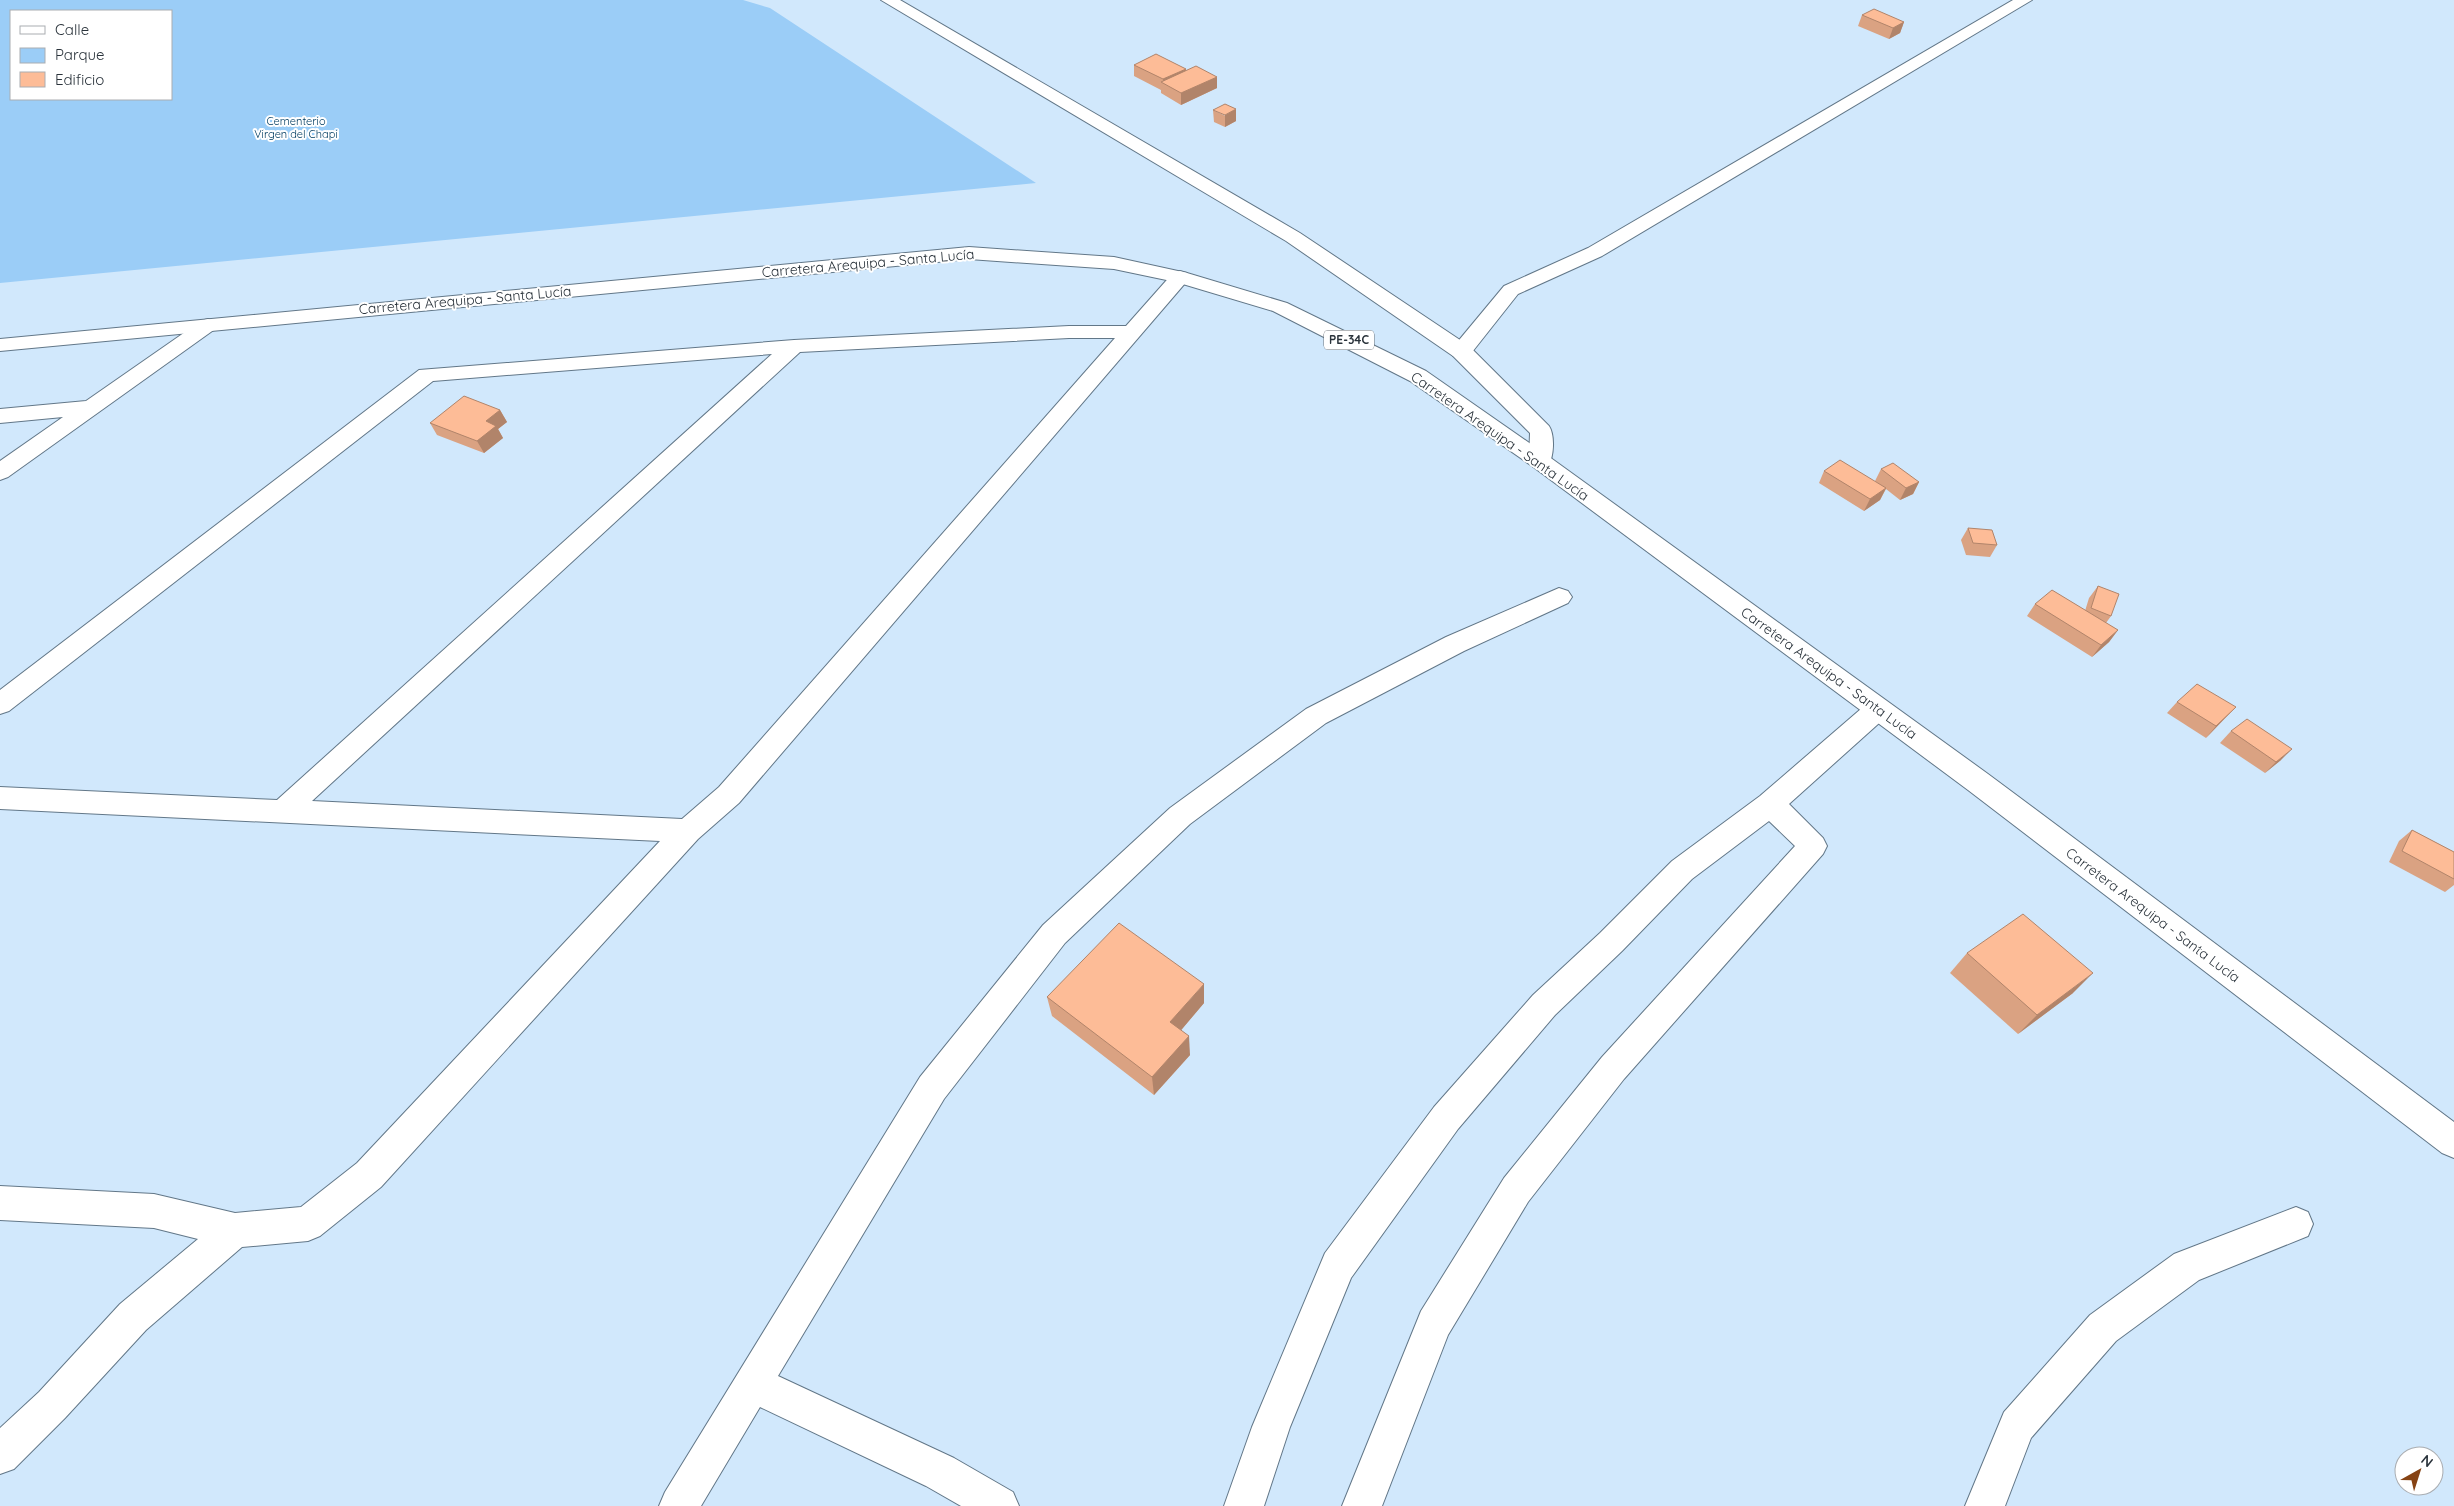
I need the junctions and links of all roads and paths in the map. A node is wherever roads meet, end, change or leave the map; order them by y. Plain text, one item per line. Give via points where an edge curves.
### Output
1 (889, 0) edge
2 (2024, 0) edge
3 (1180, 277) junction
4 (208, 325) junction
5 (1133, 332) junction
6 (0, 345) edge
7 (794, 346) junction
8 (1461, 351) junction
9 (95, 407) junction
10 (0, 416) edge
11 (1540, 461) junction
12 (0, 472) edge
13 (1559, 597) dead end
14 (0, 704) edge
15 (1878, 709) junction
16 (0, 798) edge
17 (1770, 804) junction
18 (282, 812) junction
19 (688, 831) junction
20 (2454, 1142) edge
21 (0, 1203) edge
22 (2296, 1224) dead end
23 (235, 1230) junction
24 (754, 1384) junction
25 (0, 1455) edge
26 (679, 1506) edge
27 (999, 1506) edge
28 (1244, 1506) edge
29 (1362, 1506) edge
30 (1985, 1506) edge

1 - 8 street via 1293,237
2 - 8 street via 1595,252 1511,290
3 - 4 street, Carretera Arequipa - Santa Lucía / PE-34C via 1114,263 970,253
3 - 5 street
3 - 11 street, Carretera Arequipa - Santa Lucía / PE-34C via 1280,307 1354,343 1418,376
4 - 6 street, Carretera Arequipa - Santa Lucía / PE-34C
4 - 9 street
5 - 7 street via 1069,332
5 - 19 street via 728,794
7 - 14 street via 427,375
7 - 18 street
8 - 11 street via 1541,431
9 - 10 street
9 - 12 street
11 - 15 street, Carretera Arequipa - Santa Lucía / PE-34C
13 - 24 street via 1455,644 1316,716 1180,816 1054,934 932,1088
15 - 17 street
15 - 20 street, Carretera Arequipa - Santa Lucía / PE-34C
16 - 18 street
17 - 28 street via 1682,870 1544,1005 1446,1118 1338,1266 1270,1427
17 - 29 street via 1813,846 1613,1068 1516,1190 1434,1324
18 - 19 street
19 - 23 street via 369,1175 308,1224
21 - 23 street via 154,1211
22 - 30 street via 2187,1267 2103,1328 2017,1425
23 - 25 street via 133,1317 52,1405
24 - 26 street
24 - 27 street via 940,1472

